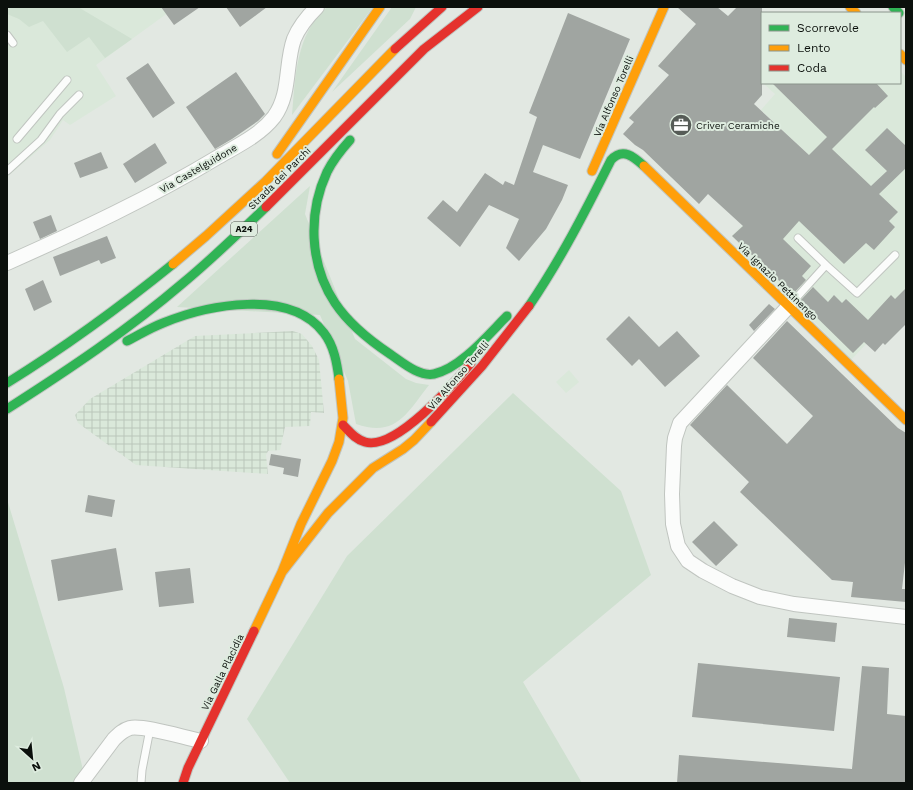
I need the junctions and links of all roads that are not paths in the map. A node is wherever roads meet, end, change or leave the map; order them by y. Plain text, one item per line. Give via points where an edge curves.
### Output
1 (317, 7) edge
2 (380, 7) edge
3 (442, 7) edge
4 (478, 7) edge
5 (664, 7) edge
6 (7, 35) edge
7 (13, 43) dead end
8 (425, 49) junction
9 (67, 80) dead end
10 (79, 95) dead end
11 (378, 109) dead end
12 (618, 113) junction
13 (621, 133) dead end
14 (355, 134) dead end
15 (17, 139) dead end
16 (628, 146) dead end
17 (635, 158) junction
18 (7, 171) edge
19 (588, 180) dead end
20 (250, 195) junction
21 (798, 238) dead end
22 (895, 255) dead end
23 (7, 263) edge
24 (826, 265) junction
25 (789, 306) junction
26 (7, 383) edge
27 (43, 386) junction
28 (7, 409) edge
29 (906, 420) edge
30 (343, 425) junction
31 (282, 572) junction
32 (906, 617) edge
33 (150, 730) junction
34 (201, 741) junction
35 (81, 783) edge
36 (141, 783) edge
37 (183, 783) edge

1 - 23 street, Via Castelguidone via 294,38 284,96 274,116 263,128 156,193
2 - 20 main road
3 - 20 main road, Strada dei Parchi / A24 via 407,38
4 - 8 main road, Strada dei Parchi / A24
5 - 12 main road, Via Alfonso Torelli
6 - 7 lane
8 - 11 main road
8 - 27 main road, Strada dei Parchi / A24 via 264,210 210,259 139,318
9 - 15 lane
10 - 18 lane via 60,114 41,140
12 - 13 main road
12 - 19 main road, Via Alfonso Torelli
14 - 30 main road via 326,173 318,198 313,228 314,250 319,269 341,312 360,331 401,361 419,372 433,374 447,370 457,363 509,313 465,371 407,428 390,438 373,442 352,436
16 - 17 main road, Via Ignazio Pettinengo
17 - 25 main road, Via Ignazio Pettinengo
17 - 31 main road, Via Alfonso Torelli via 623,153 617,154 611,160 582,218 543,286 468,382 414,440 373,468 352,488 328,513
20 - 26 main road, Strada dei Parchi / A24 via 188,251 136,293 64,346
21 - 24 lane
22 - 24 lane via 857,293
24 - 25 lane
25 - 29 main road, Via Ignazio Pettinengo
25 - 32 street via 680,423 675,438 672,494 673,524 678,546 688,561 703,571 760,598
27 - 28 main road, Strada dei Parchi / A24
27 - 30 main road via 163,322 220,307 286,307 318,325 332,347 344,406
30 - 31 main road via 329,464
31 - 34 main road, Via Galla Placidia
33 - 34 street
33 - 35 street via 135,727 121,732
33 - 36 lane
34 - 37 main road, Via Galla Placidia

